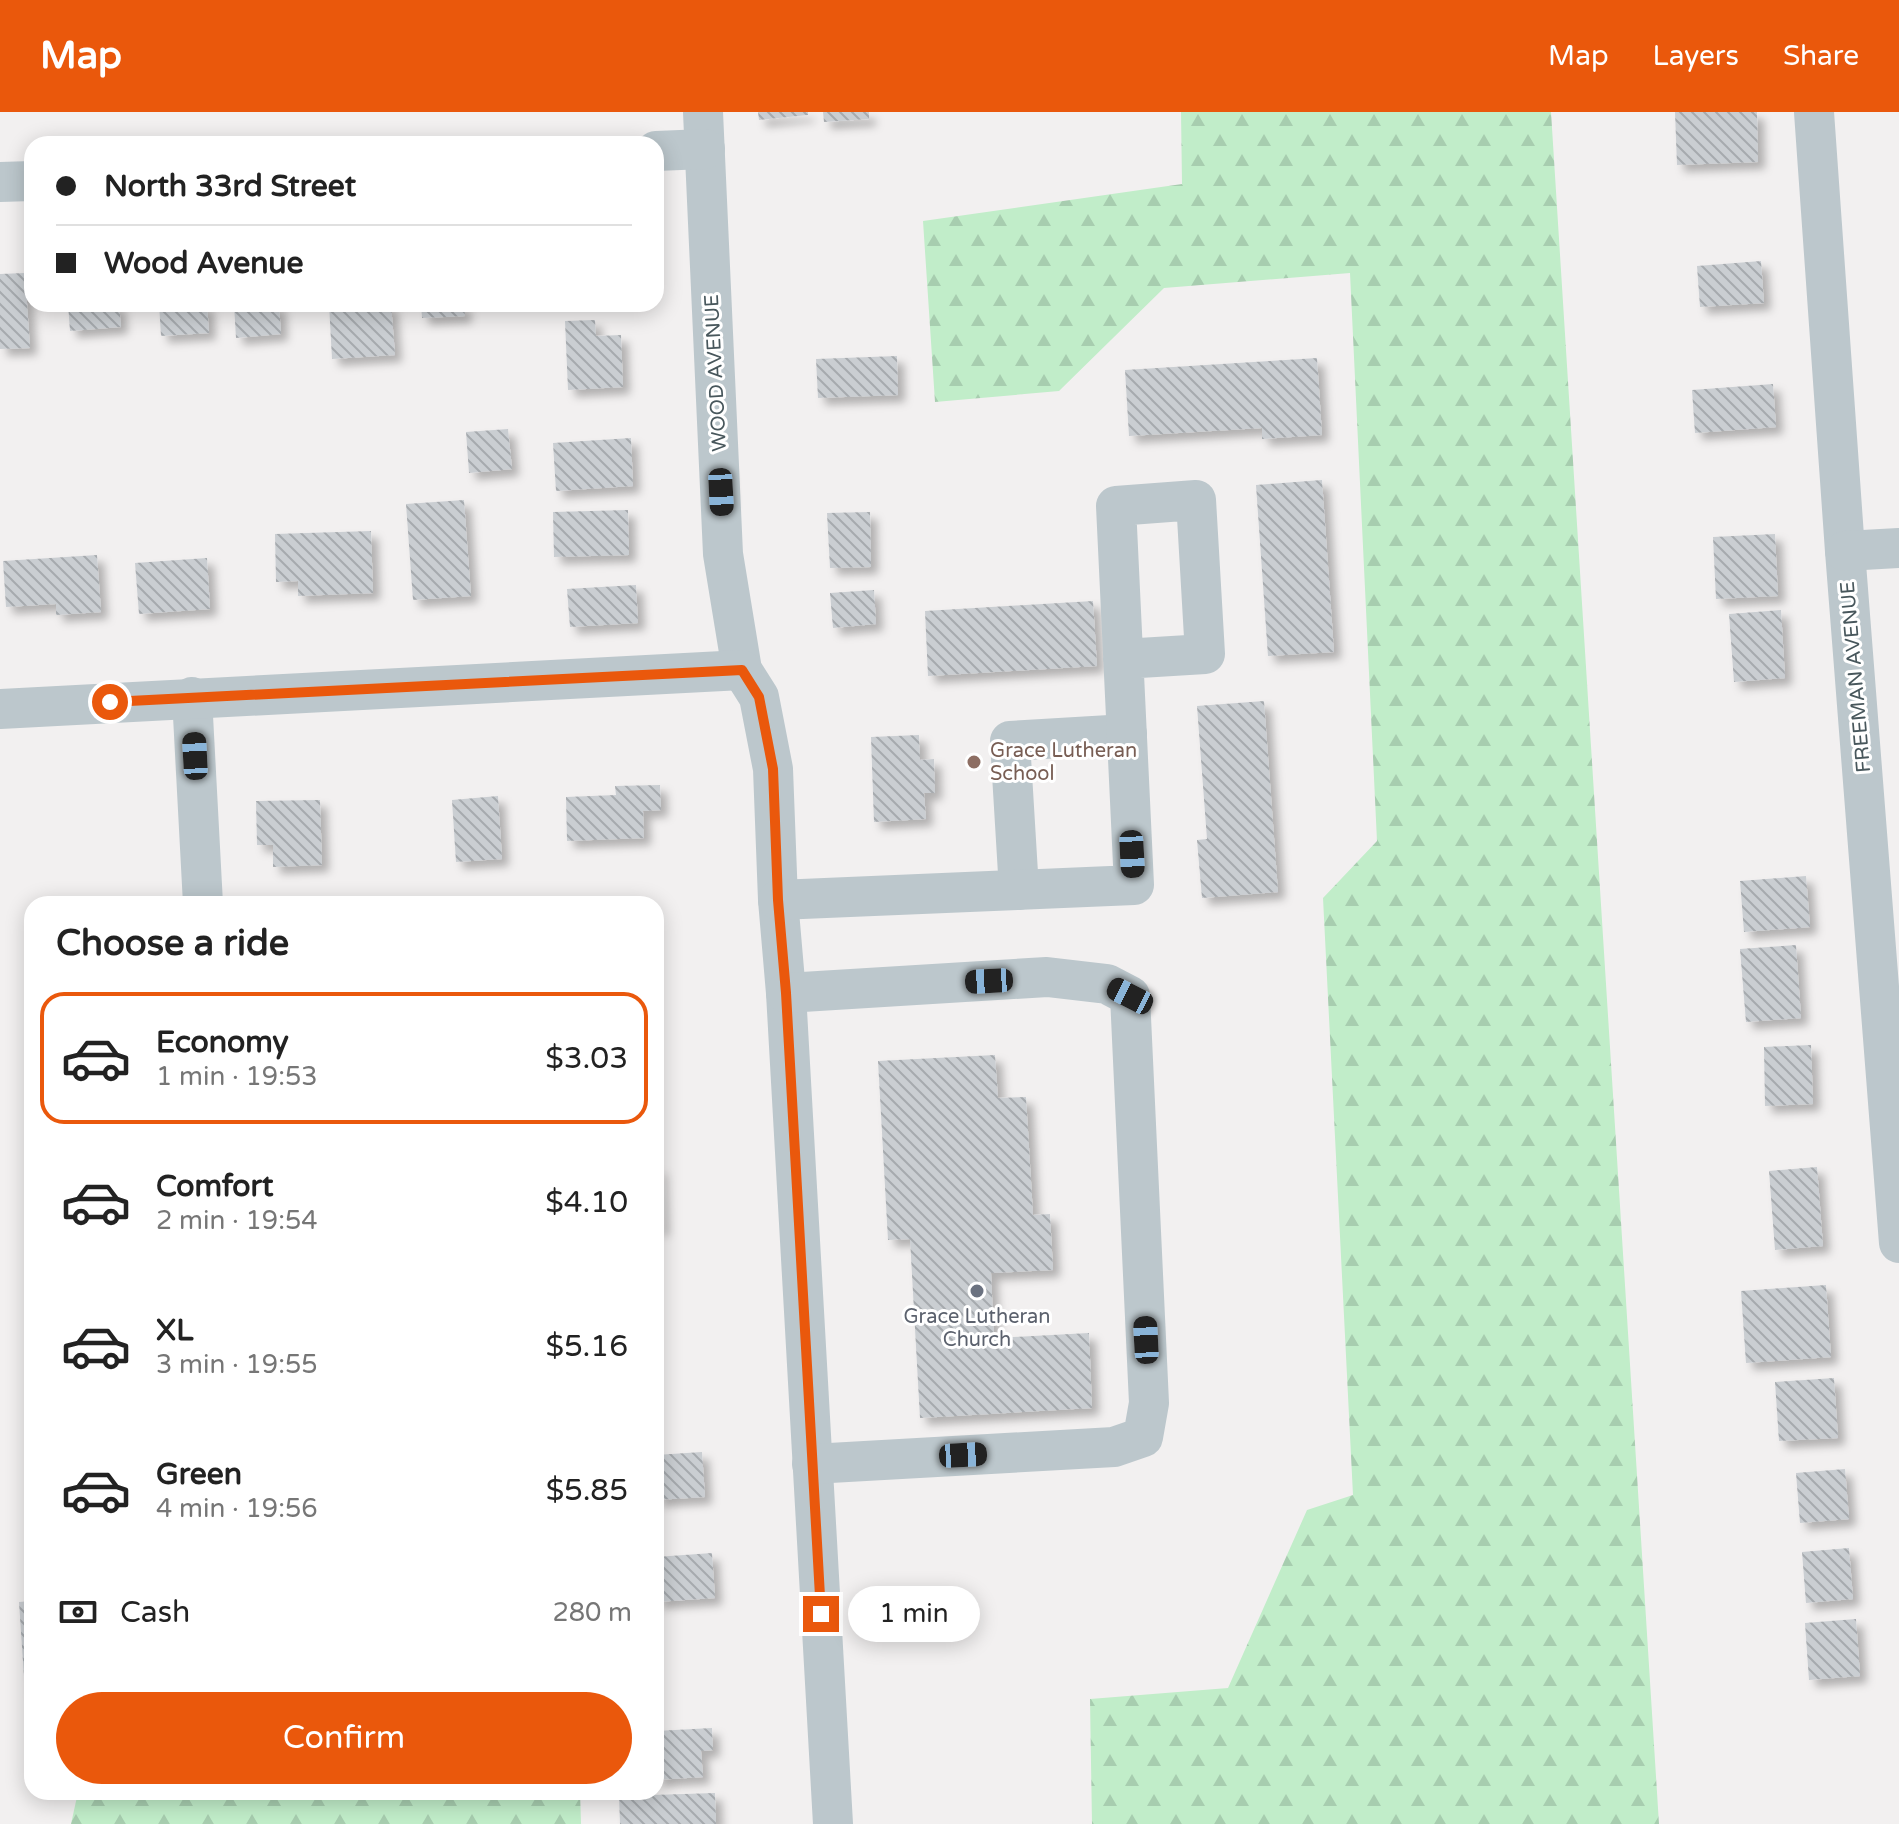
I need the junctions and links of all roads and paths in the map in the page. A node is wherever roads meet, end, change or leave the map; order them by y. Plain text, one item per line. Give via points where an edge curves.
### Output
1 (1814, 112) edge
2 (704, 130) edge
3 (664, 148) edge
4 (24, 181) edge
5 (0, 182) edge
6 (1899, 548) edge
7 (1845, 551) junction
8 (1123, 659) dead end
9 (742, 670) junction
10 (192, 697) junction
11 (0, 709) edge
12 (1127, 734) junction
13 (1019, 890) junction
14 (203, 896) edge
15 (778, 900) junction
16 (786, 993) junction
17 (1894, 1110) edge
18 (1899, 1243) edge
19 (812, 1464) junction
20 (833, 1824) edge

1 - 7 street, FREEMAN AVENUE
2 - 3 street
2 - 9 street, WOOD AVENUE via 723,554
4 - 5 street
6 - 7 street
7 - 17 street, FREEMAN AVENUE
8 - 12 street
9 - 10 street
9 - 15 street, WOOD AVENUE via 759,697 773,769
10 - 11 street
10 - 14 street
12 - 13 street via 1134,885
12 - 13 street via 1010,741
13 - 15 street
15 - 16 street, WOOD AVENUE
16 - 19 street, WOOD AVENUE
16 - 19 street via 1047,977 1107,984 1130,996 1149,1403 1143,1437 1114,1447
17 - 18 street, FREEMAN AVENUE
19 - 20 street, WOOD AVENUE

